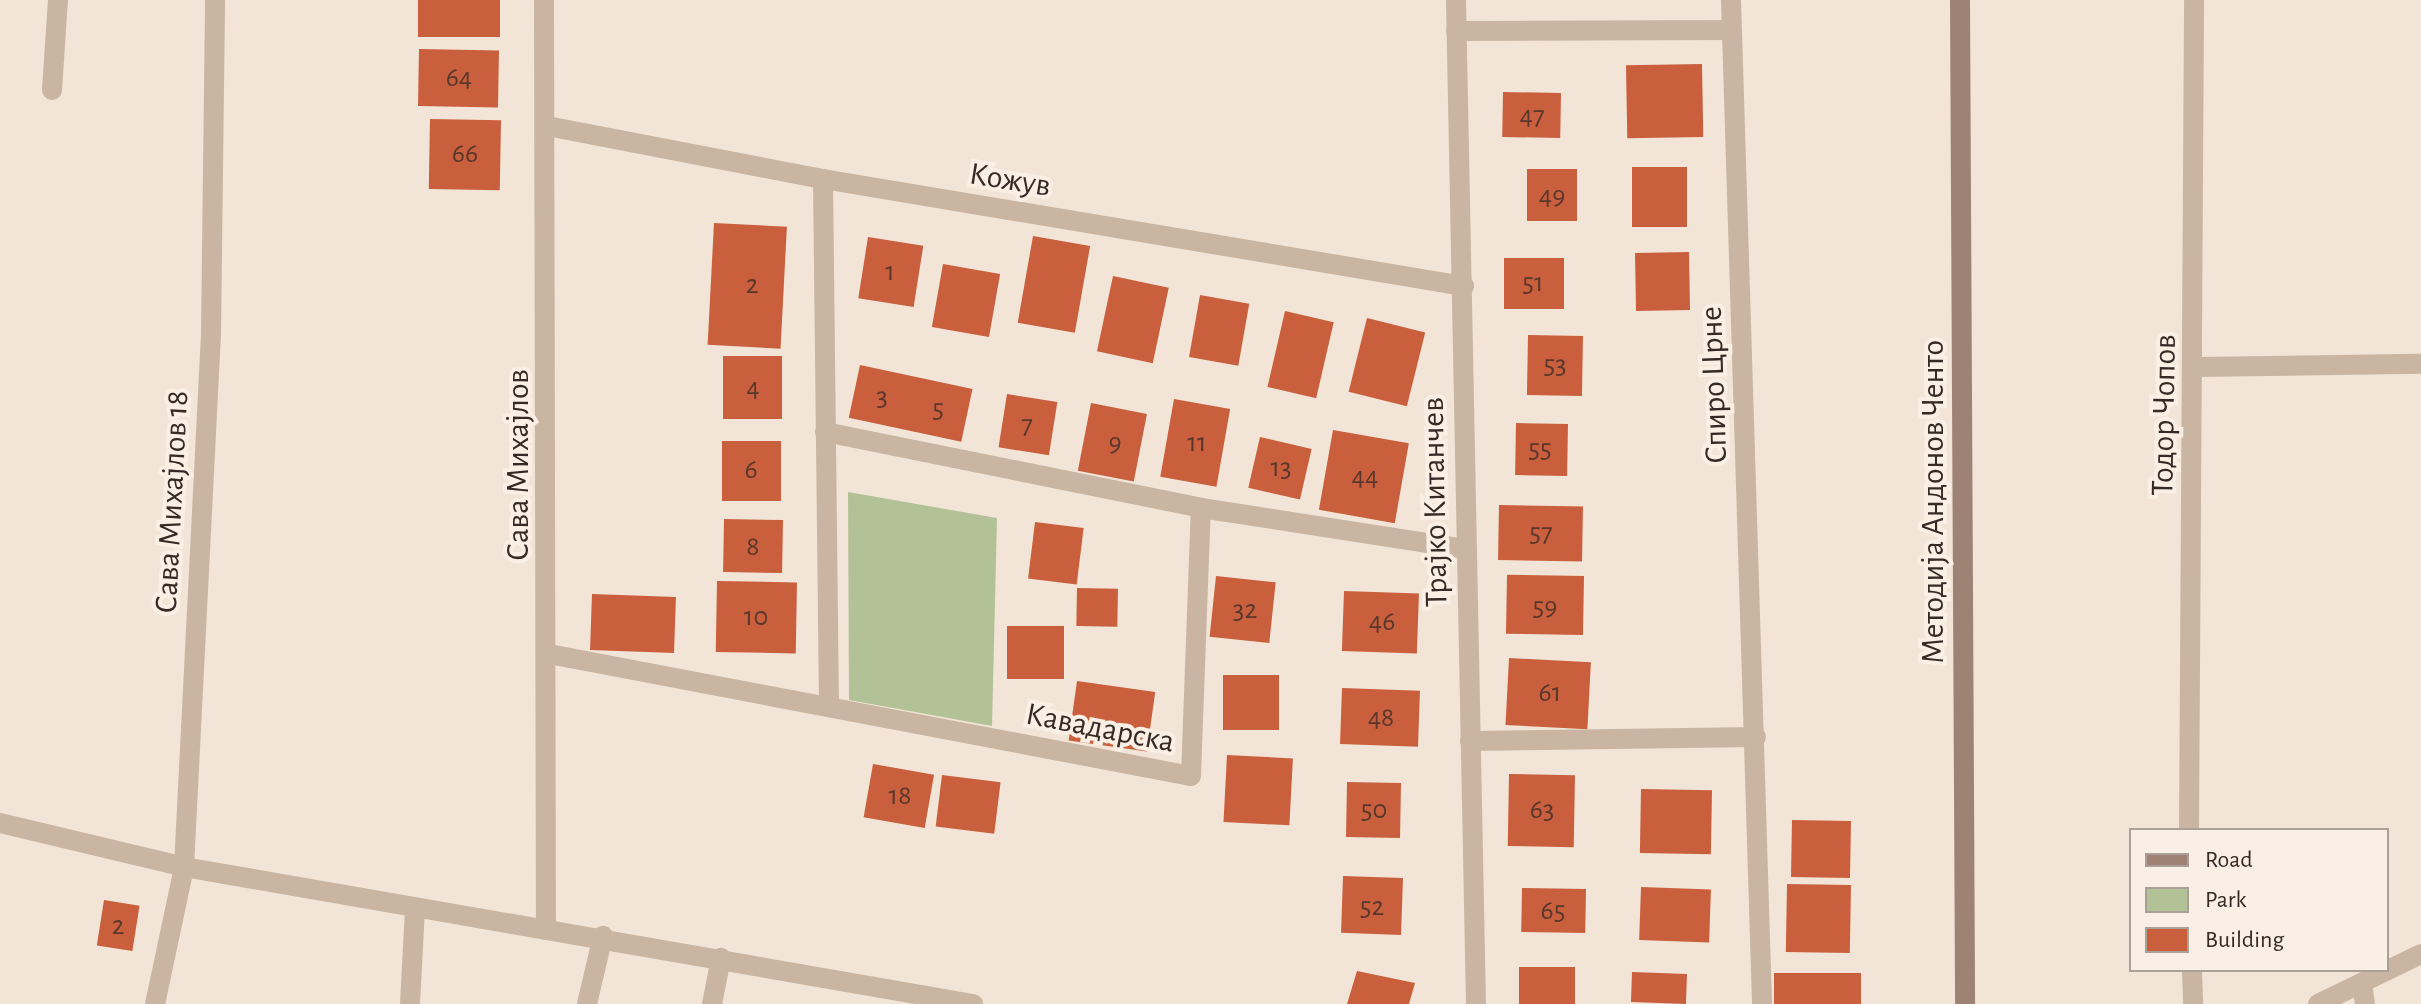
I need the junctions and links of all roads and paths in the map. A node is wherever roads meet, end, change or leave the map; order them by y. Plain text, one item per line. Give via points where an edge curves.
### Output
1 (58, 0) edge
2 (215, 0) edge
3 (544, 0) edge
4 (1456, 0) edge
5 (1731, 0) edge
6 (1960, 0) edge
7 (2194, 0) edge
8 (1731, 30) junction
9 (1456, 31) junction
10 (52, 90) dead end
11 (547, 126) junction
12 (823, 179) junction
13 (1464, 286) junction
14 (2421, 364) edge
15 (2195, 367) junction
16 (825, 432) junction
17 (1201, 508) junction
18 (1465, 549) junction
19 (549, 654) junction
20 (829, 705) junction
21 (1756, 737) junction
22 (1470, 741) junction
23 (0, 823) edge
24 (2189, 828) edge
25 (184, 867) junction
26 (415, 910) junction
27 (546, 930) junction
28 (603, 936) junction
29 (2421, 954) edge
30 (721, 958) junction
31 (2389, 970) edge
32 (2192, 972) edge
33 (2384, 972) edge
34 (2362, 983) junction
35 (155, 1004) edge
36 (410, 1004) edge
37 (587, 1004) edge
38 (712, 1004) edge
39 (973, 1004) edge
40 (1476, 1004) edge
41 (1762, 1004) edge
42 (1965, 1004) edge
43 (2193, 1004) edge
44 (2318, 1004) edge
45 (2365, 1004) edge

1 - 10 street
2 - 25 street, Сава Михајлов 18 via 211,334
3 - 11 street, Сава Михајлов
4 - 9 street, Трајко Китанчев
5 - 8 street, Спиро Црне
6 - 42 main road, Методија Андонов Ченто
7 - 15 street, Тодор Чопов
8 - 9 street
8 - 21 street, Спиро Црне
9 - 13 street, Трајко Китанчев
11 - 12 street, Кожув
11 - 19 street, Сава Михајлов
12 - 13 street, Кожув
12 - 16 street
13 - 18 street, Трајко Китанчев
14 - 15 street
15 - 24 street, Тодор Чопов
16 - 17 street
16 - 20 street
17 - 18 street
17 - 20 street, Кавадарска via 1191,776
18 - 22 street, Трајко Китанчев
19 - 20 street, Кавадарска
19 - 27 street, Сава Михајлов
21 - 22 street
21 - 41 street, Спиро Црне
22 - 40 street, Трајко Китанчев
23 - 25 street
25 - 26 street
25 - 35 street, Сава Михајлов 18
26 - 27 street
26 - 36 street
27 - 28 street
28 - 30 street
28 - 37 street
29 - 31 street
30 - 38 street
30 - 39 street
32 - 43 street
33 - 34 street
34 - 44 street
34 - 45 street

